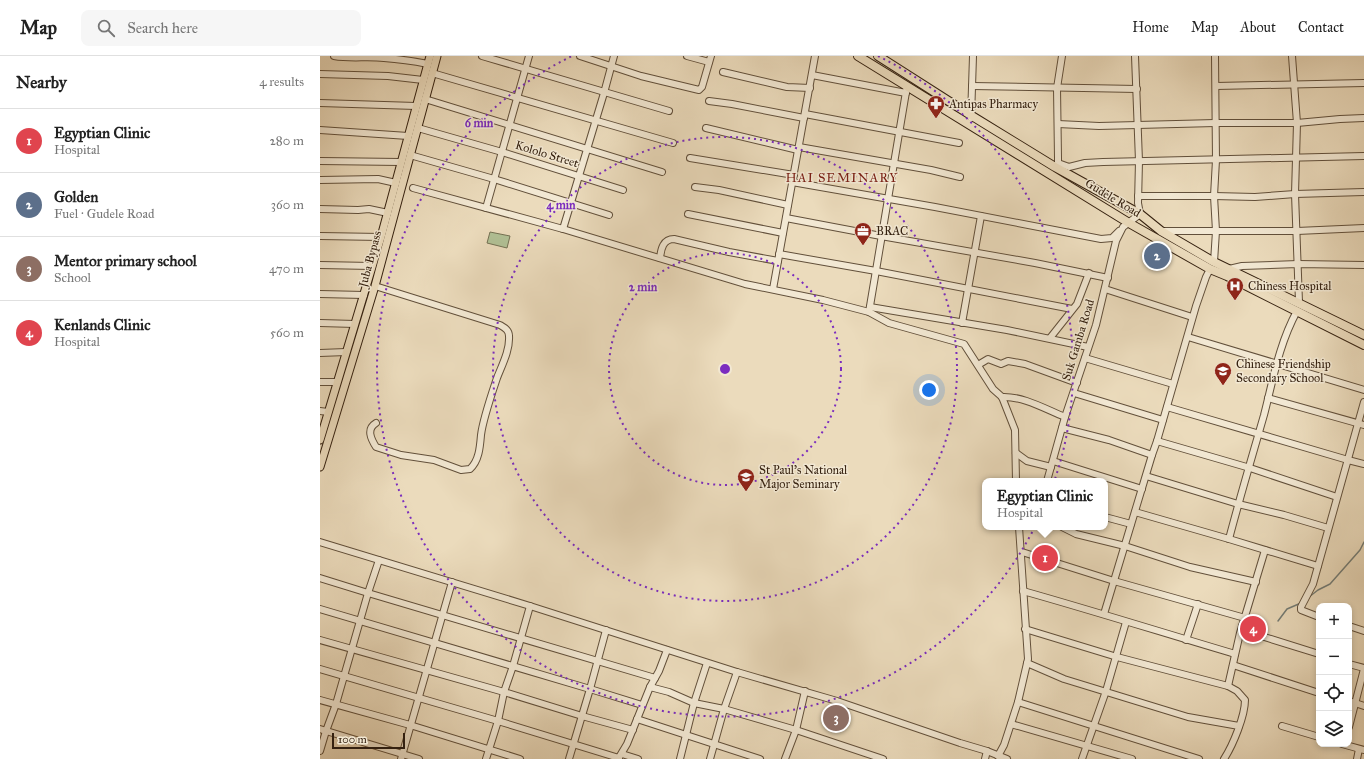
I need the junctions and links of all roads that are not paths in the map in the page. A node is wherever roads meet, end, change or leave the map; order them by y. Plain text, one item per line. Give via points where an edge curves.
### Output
1 (334, 56) edge
2 (430, 56) edge
3 (437, 56) edge
4 (482, 56) edge
5 (529, 56) edge
6 (580, 56) edge
7 (614, 56) edge
8 (687, 56) edge
9 (816, 56) edge
10 (858, 56) edge
11 (880, 56) edge
12 (973, 56) edge
13 (1062, 56) edge
14 (1135, 56) edge
15 (1223, 56) edge
16 (1292, 56) edge
17 (1216, 57) edge
18 (710, 59) edge
19 (428, 64) junction
20 (611, 66) junction
21 (526, 69) junction
22 (723, 72) dead end
23 (432, 73) junction
24 (320, 74) edge
25 (812, 75) junction
26 (424, 80) junction
27 (1364, 83) edge
28 (1295, 84) junction
29 (972, 86) junction
30 (1216, 86) junction
31 (810, 88) junction
32 (1057, 88) junction
33 (1137, 89) junction
34 (906, 90) junction
35 (604, 93) junction
36 (518, 98) junction
37 (426, 99) junction
38 (709, 102) dead end
39 (320, 103) edge
40 (416, 106) junction
41 (668, 111) dead end
42 (804, 116) junction
43 (972, 116) junction
44 (1364, 118) edge
45 (595, 120) junction
46 (1215, 123) junction
47 (1297, 123) junction
48 (1058, 124) junction
49 (510, 125) junction
50 (970, 125) junction
51 (1138, 125) junction
52 (418, 128) junction
53 (706, 128) dead end
54 (320, 130) edge
55 (899, 131) junction
56 (408, 136) junction
57 (673, 143) dead end
58 (959, 143) dead end
59 (798, 148) junction
60 (586, 149) junction
61 (502, 152) junction
62 (410, 155) junction
63 (1364, 156) edge
64 (1296, 157) junction
65 (690, 158) dead end
66 (1216, 160) junction
67 (320, 161) edge
68 (1139, 161) junction
69 (401, 162) junction
70 (894, 163) junction
71 (1057, 165) junction
72 (662, 172) dead end
73 (578, 176) junction
74 (960, 177) dead end
75 (793, 178) junction
76 (494, 179) junction
77 (320, 180) edge
78 (396, 183) junction
79 (696, 187) dead end
80 (413, 188) dead end
81 (622, 190) dead end
82 (1364, 192) edge
83 (1295, 194) junction
84 (1138, 196) junction
85 (1214, 196) junction
86 (888, 199) junction
87 (570, 202) junction
88 (788, 204) junction
89 (486, 208) junction
90 (320, 210) edge
91 (388, 213) junction
92 (688, 214) dead end
93 (1140, 214) junction
94 (609, 215) dead end
95 (981, 216) junction
96 (786, 218) junction
97 (1126, 225) junction
98 (1364, 228) edge
99 (563, 229) junction
100 (1162, 231) junction
101 (1216, 231) junction
102 (1297, 231) junction
103 (783, 233) junction
104 (320, 236) edge
105 (882, 236) junction
106 (381, 237) junction
107 (975, 252) junction
108 (779, 254) junction
109 (660, 258) junction
110 (778, 261) junction
111 (1298, 264) junction
112 (320, 265) edge
113 (1212, 265) junction
114 (1364, 265) edge
115 (372, 266) junction
116 (1229, 269) junction
117 (876, 271) junction
118 (1090, 274) junction
119 (1108, 278) junction
120 (375, 286) junction
121 (1105, 288) junction
122 (969, 289) junction
123 (772, 290) junction
124 (320, 294) edge
125 (364, 294) junction
126 (1300, 302) junction
127 (1072, 309) junction
128 (869, 310) junction
129 (1297, 311) junction
130 (1192, 317) junction
131 (962, 322) junction
132 (320, 323) edge
133 (355, 324) junction
134 (1364, 335) edge
135 (1188, 337) junction
136 (1050, 338) junction
137 (1364, 345) edge
138 (1088, 347) junction
139 (346, 352) junction
140 (320, 353) edge
141 (1085, 358) junction
142 (1276, 363) junction
143 (978, 365) junction
144 (320, 382) edge
145 (337, 382) junction
146 (1077, 383) junction
147 (1173, 384) junction
148 (1364, 390) edge
149 (1074, 393) junction
150 (1002, 397) junction
151 (1268, 398) junction
152 (1364, 402) edge
153 (1167, 407) junction
154 (320, 412) edge
155 (328, 412) junction
156 (1065, 417) junction
157 (1163, 420) junction
158 (376, 423) dead end
159 (1361, 424) edge
160 (1062, 428) junction
161 (1259, 433) junction
162 (320, 440) edge
163 (1157, 441) junction
164 (1016, 453) junction
165 (1152, 455) junction
166 (1348, 460) junction
167 (1052, 464) junction
168 (1364, 464) edge
169 (320, 467) edge
170 (1250, 468) junction
171 (1146, 476) junction
172 (1016, 478) edge
173 (1048, 478) edge
174 (1102, 478) edge
175 (1108, 480) edge
176 (1142, 489) junction
177 (1337, 496) junction
178 (1238, 504) junction
179 (1135, 512) junction
180 (1108, 518) edge
181 (1131, 524) junction
182 (1328, 528) junction
183 (1019, 530) edge
184 (1068, 530) edge
185 (1229, 539) junction
186 (320, 542) edge
187 (1125, 546) junction
188 (1265, 550) junction
189 (1022, 552) junction
190 (379, 560) junction
191 (1318, 566) junction
192 (320, 578) edge
193 (1114, 581) junction
194 (452, 582) junction
195 (1256, 582) junction
196 (1023, 591) junction
197 (368, 594) junction
198 (1198, 604) junction
199 (530, 606) junction
200 (320, 609) edge
201 (1104, 614) junction
202 (442, 615) junction
203 (1316, 616) edge
204 (1245, 618) junction
205 (360, 621) junction
206 (1126, 622) junction
207 (1242, 626) junction
208 (1352, 627) edge
209 (1025, 629) junction
210 (606, 630) junction
211 (1364, 631) edge
212 (521, 639) junction
213 (320, 640) edge
214 (1186, 640) junction
215 (434, 643) junction
216 (351, 649) junction
217 (666, 650) junction
218 (1316, 653) edge
219 (1235, 654) junction
220 (1117, 657) junction
221 (598, 660) junction
222 (707, 663) junction
223 (1027, 663) junction
224 (1233, 665) junction
225 (1352, 665) edge
226 (513, 666) junction
227 (1364, 668) edge
228 (320, 669) edge
229 (427, 671) junction
230 (737, 672) junction
231 (344, 676) junction
232 (655, 678) junction
233 (1228, 686) junction
234 (650, 687) junction
235 (590, 689) junction
236 (806, 691) junction
237 (1106, 691) junction
238 (504, 692) junction
239 (1316, 692) edge
240 (418, 697) junction
241 (320, 700) edge
242 (1018, 702) junction
243 (1352, 702) edge
244 (694, 703) junction
245 (1356, 703) junction
246 (336, 704) junction
247 (642, 705) junction
248 (1364, 706) edge
249 (724, 709) junction
250 (582, 716) junction
251 (1352, 717) edge
252 (637, 719) junction
253 (498, 721) junction
254 (1011, 724) junction
255 (410, 725) junction
256 (1093, 725) junction
257 (1239, 726) junction
258 (1282, 726) dead end
259 (323, 730) edge
260 (633, 730) junction
261 (796, 730) junction
262 (1316, 735) edge
263 (686, 736) junction
264 (713, 743) junction
265 (574, 744) junction
266 (1086, 745) junction
267 (489, 750) junction
268 (1361, 750) edge
269 (320, 751) edge
270 (987, 751) junction
271 (401, 756) edge
272 (998, 756) junction
273 (620, 757) edge
274 (419, 759) edge
275 (486, 759) edge
276 (520, 759) edge
277 (569, 759) edge
278 (638, 759) edge
279 (680, 759) edge
280 (710, 759) edge
281 (760, 759) edge
282 (785, 759) edge
283 (883, 759) edge
284 (984, 759) edge
285 (1007, 759) edge
286 (1082, 759) edge
287 (1132, 759) edge
288 (1199, 759) edge
289 (1224, 759) edge
290 (1357, 759) edge

1 - 19 street via 383,57
2 - 19 main road, Juba Bypass
3 - 23 main road, Juba Bypass
4 - 21 street
5 - 21 street
6 - 20 street
7 - 20 street
8 - 18 street
9 - 25 street
10 - 34 highway, Gudele Road
11 - 43 highway, Gudele Road
12 - 29 street
13 - 32 street
14 - 33 street
15 - 17 street
16 - 28 street
17 - 30 street
18 - 20 street via 699,90 640,76
19 - 26 main road, Juba Bypass
20 - 35 street
21 - 35 street
21 - 36 street
22 - 31 street via 787,87
23 - 36 street
23 - 37 main road, Juba Bypass
24 - 26 street
25 - 31 street
25 - 34 street
26 - 40 main road, Juba Bypass
27 - 28 street
28 - 30 street
28 - 47 street
29 - 32 street
29 - 43 street
30 - 46 street
31 - 42 street
32 - 33 street
32 - 48 street
33 - 51 street
34 - 50 highway, Gudele Road
34 - 55 street
35 - 41 street
35 - 45 street
36 - 45 street
36 - 49 street
37 - 49 street
37 - 52 main road, Juba Bypass
38 - 42 street
39 - 40 street
40 - 56 main road, Juba Bypass
42 - 55 street
42 - 59 street
43 - 50 street
43 - 71 highway, Gudele Road
44 - 47 street
45 - 57 street
45 - 60 street
46 - 47 street
46 - 51 street
46 - 66 street
47 - 64 street
48 - 51 street
48 - 71 street
49 - 60 street
49 - 61 street
50 - 97 highway, Gudele Road
51 - 68 street
52 - 61 street, Kololo Street
52 - 62 main road, Juba Bypass
53 - 59 street
54 - 56 street
55 - 58 street
55 - 70 street
56 - 69 main road, Juba Bypass
59 - 70 street
59 - 75 street
60 - 72 street
60 - 73 street
61 - 73 street, Kololo Street
61 - 76 street
62 - 76 street
62 - 120 main road, Juba Bypass
63 - 64 street
64 - 66 street
64 - 83 street
65 - 75 street
66 - 68 street
66 - 85 street
67 - 69 street
68 - 71 street via 1085,163 1069,167
68 - 84 street
69 - 78 main road, Juba Bypass
70 - 74 street
70 - 86 street
71 - 93 highway, Gudele Road
73 - 81 street, Kololo Street
73 - 87 street
75 - 86 street
75 - 88 street
76 - 87 street
76 - 89 street
77 - 78 street via 378,179
78 - 91 main road, Juba Bypass
79 - 88 street
80 - 89 street
82 - 83 street
83 - 85 street via 1255,197
83 - 102 street
84 - 85 street
84 - 93 street
85 - 101 street
86 - 95 street
86 - 105 street
87 - 94 street
87 - 99 street
88 - 96 street
89 - 99 street
90 - 91 street via 369,209
91 - 106 main road, Juba Bypass
92 - 103 street
93 - 97 street, Suk Gamba Road
93 - 100 highway, Gudele Road
95 - 97 street via 1101,239 1112,238
95 - 107 street
96 - 103 street
96 - 105 street
97 - 113 highway, Gudele Road
97 - 119 street, Suk Gamba Road via 1116,241
98 - 102 street
99 - 109 street
100 - 101 street
100 - 113 highway, Gudele Road
101 - 102 street
101 - 113 street
102 - 111 street
103 - 108 street
104 - 106 street
105 - 107 street
105 - 117 street
106 - 115 main road, Juba Bypass
107 - 118 street
107 - 122 street
108 - 110 street
108 - 117 street
109 - 110 street via 665,242 674,239
109 - 123 street
110 - 123 street
111 - 114 street
111 - 116 street via 1242,266
111 - 126 street
112 - 115 street
113 - 116 highway, Gudele Road
113 - 129 highway, Gudele Road via 1227,276
113 - 130 street
115 - 125 main road, Juba Bypass
116 - 126 highway, Gudele Road
117 - 122 street
117 - 128 street
118 - 119 street
118 - 127 street via 1077,304
119 - 121 street, Suk Gamba Road
120 - 158 street via 500,325 508,330 509,335 507,351 496,380 476,461 470,469 461,470 434,460 402,455 376,447 370,433
120 - 169 main road, Juba Bypass
121 - 130 street
121 - 138 street, Suk Gamba Road
122 - 127 street
122 - 131 street
123 - 128 street
124 - 125 street
125 - 133 main road, Juba Bypass
126 - 134 highway, Gudele Road
127 - 136 street
128 - 131 street
128 - 143 street via 895,325 964,344
129 - 137 highway, Gudele Road
129 - 142 street
130 - 135 street
131 - 136 street
132 - 133 street
133 - 139 main road, Juba Bypass
135 - 142 street
135 - 147 street
136 - 138 street
138 - 141 street, Suk Gamba Road
139 - 140 street
139 - 145 main road, Juba Bypass
141 - 146 street, Suk Gamba Road
141 - 147 street
142 - 148 street
142 - 151 street
143 - 146 street via 988,359 1001,364 1025,364
143 - 150 street via 993,389
144 - 145 street
145 - 155 main road, Juba Bypass
146 - 149 street, Suk Gamba Road
147 - 153 street
149 - 156 street, Suk Gamba Road
149 - 157 street
150 - 156 street via 1012,397
150 - 164 street via 1014,425
151 - 159 street
151 - 161 street
152 - 159 street
153 - 157 street
153 - 161 street
154 - 155 street
155 - 162 main road, Juba Bypass
156 - 160 street, Suk Gamba Road
157 - 163 street
159 - 166 street
160 - 165 street via 1109,440
160 - 167 street, Suk Gamba Road
161 - 166 street
161 - 170 street
163 - 165 street
163 - 170 street
164 - 167 street via 1027,461
164 - 172 street
165 - 171 street
166 - 168 street
166 - 177 street
167 - 173 street, Suk Gamba Road
167 - 174 street
170 - 177 street
170 - 178 street
171 - 176 street
171 - 178 street
175 - 176 street
176 - 179 street
177 - 182 street
178 - 182 street
178 - 185 street
179 - 181 street
179 - 185 street
180 - 181 street
181 - 187 street
182 - 191 street
183 - 189 street
184 - 187 street
185 - 188 street
186 - 190 street
187 - 193 street
187 - 195 street via 1190,567
188 - 191 street
188 - 195 street
189 - 193 street
189 - 196 street
190 - 194 street
190 - 197 street
191 - 203 street via 1313,584 1301,607 1303,612
192 - 197 street
193 - 198 street
193 - 201 street
194 - 199 street
194 - 202 street
195 - 204 street
196 - 201 street
196 - 209 street
197 - 202 street
197 - 205 street
198 - 204 street
198 - 214 street
199 - 210 street
199 - 212 street
200 - 205 street
201 - 206 street
202 - 212 street
202 - 215 street
204 - 207 street
205 - 215 street
205 - 216 street
206 - 214 street
206 - 220 street
207 - 218 street via 1258,635
207 - 219 street
208 - 211 street
209 - 220 street
209 - 223 street
210 - 217 street
210 - 221 street
212 - 221 street
212 - 226 street
213 - 216 street
214 - 219 street
215 - 226 street
215 - 229 street
216 - 229 street
216 - 231 street
217 - 222 street
217 - 232 street
219 - 224 street
220 - 233 street
220 - 237 street
221 - 232 street
221 - 235 street
222 - 230 street
222 - 244 street
223 - 237 street via 1064,679
223 - 242 street
224 - 233 street
224 - 239 street
225 - 227 street
226 - 235 street
226 - 238 street
227 - 245 street
228 - 231 street
229 - 238 street
229 - 240 street
230 - 236 street
230 - 249 street
231 - 240 street
231 - 246 street
232 - 234 street
233 - 257 street via 1245,700
234 - 244 street
234 - 247 street
235 - 247 street
235 - 250 street
236 - 261 street
236 - 270 street
237 - 256 street
237 - 257 street via 1188,717
238 - 250 street
238 - 253 street
240 - 253 street
240 - 255 street
241 - 246 street
242 - 254 street
242 - 256 street
243 - 245 street
244 - 249 street
244 - 263 street
245 - 248 street
245 - 251 street
246 - 255 street
246 - 259 street
247 - 252 street
249 - 261 street
249 - 264 street
250 - 260 street
250 - 265 street
252 - 260 street
252 - 263 street
253 - 265 street
253 - 267 street
254 - 266 street
254 - 272 street
255 - 267 street
255 - 271 street
256 - 266 street
256 - 288 street
257 - 289 street
258 - 262 street
259 - 269 street
259 - 271 street
260 - 273 street
261 - 282 street
261 - 283 street
263 - 264 street
263 - 279 street
264 - 280 street
264 - 281 street
265 - 273 street
265 - 277 street
266 - 286 street
266 - 287 street
267 - 275 street
267 - 276 street
268 - 290 street
270 - 272 street
270 - 284 street
271 - 274 street
272 - 285 street
273 - 278 street

